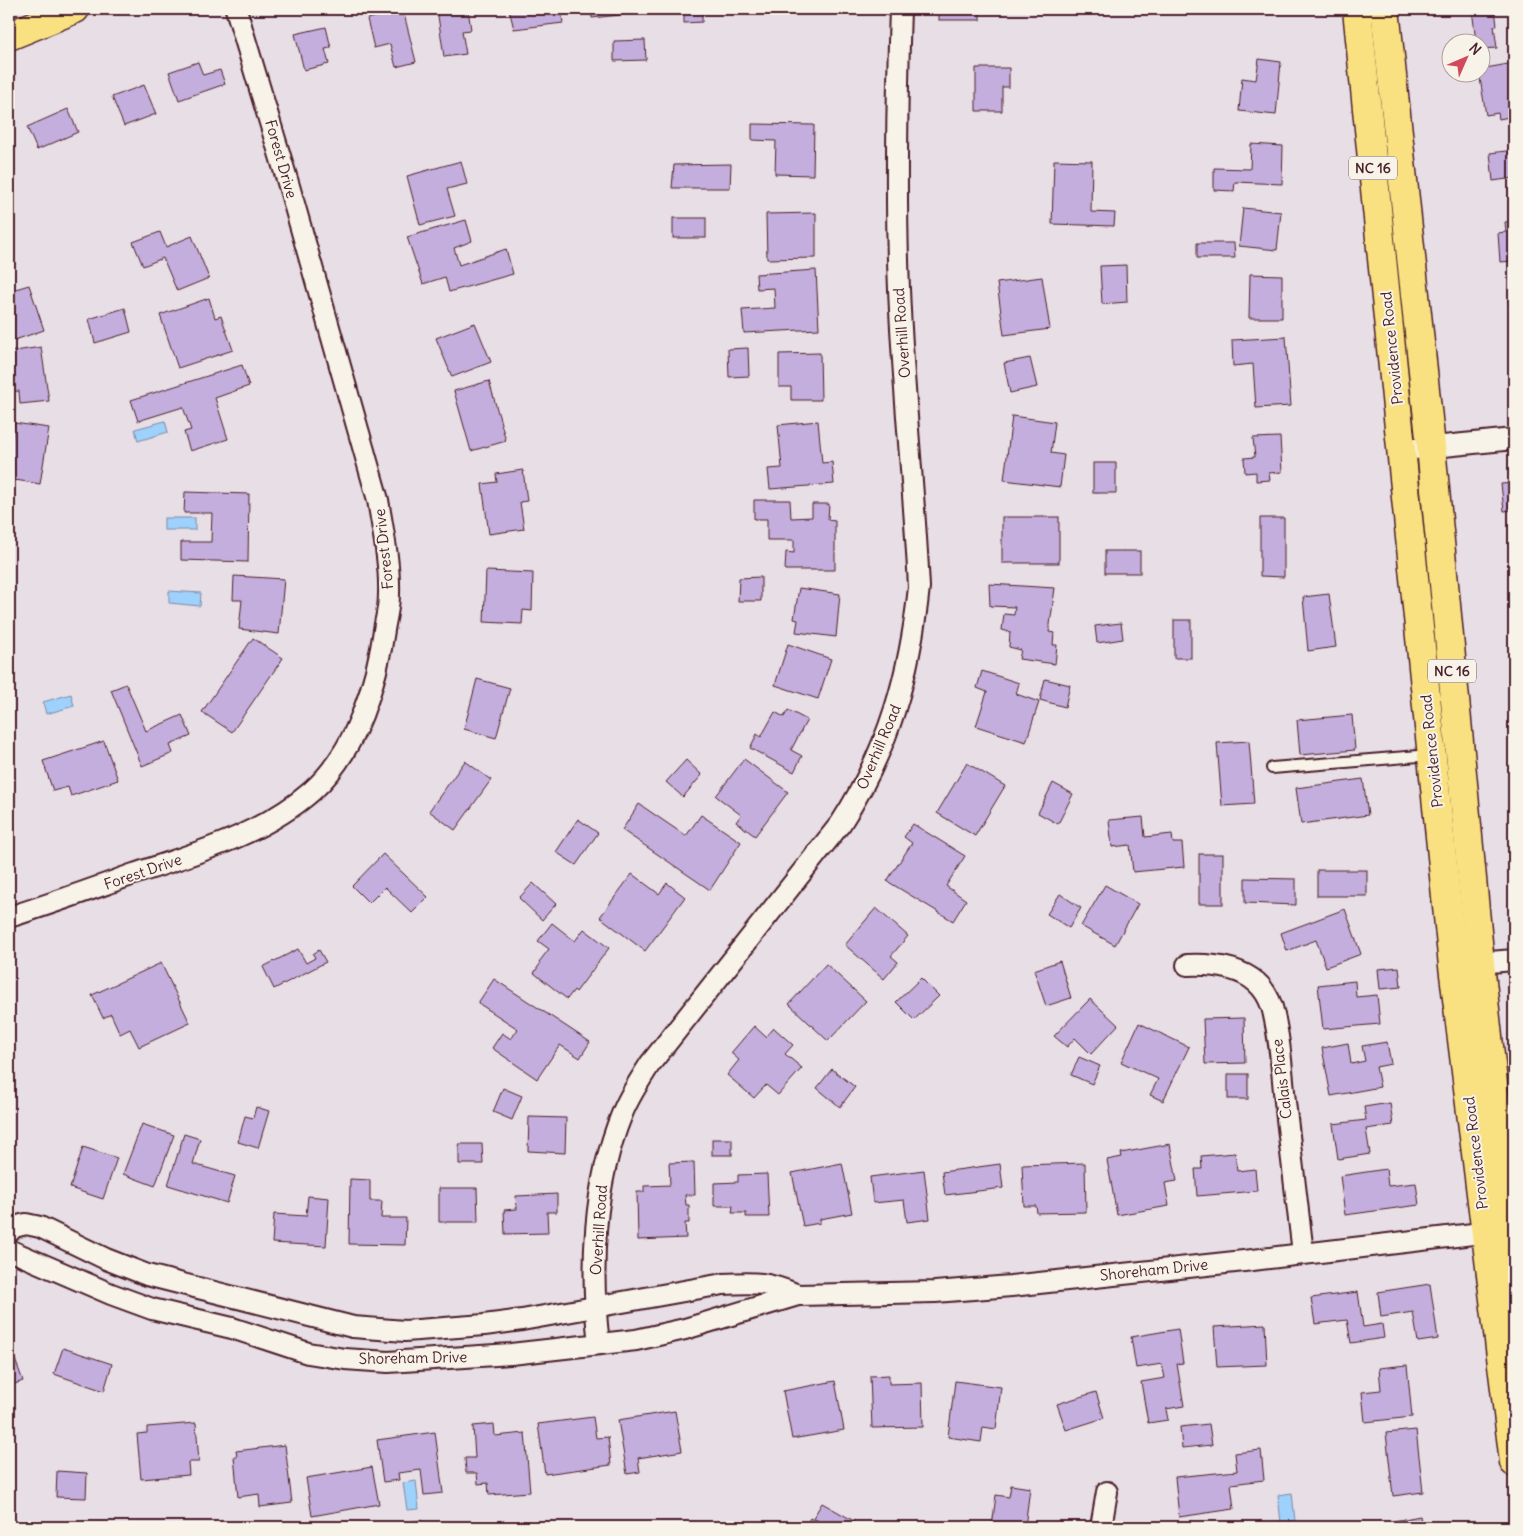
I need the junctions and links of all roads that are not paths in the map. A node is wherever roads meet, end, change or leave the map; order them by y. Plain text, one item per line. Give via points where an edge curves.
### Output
1 (75, 9) edge
2 (236, 9) edge
3 (900, 9) edge
4 (1357, 9) edge
5 (1385, 9) edge
6 (9, 36) edge
7 (1514, 439) edge
8 (1431, 447) junction
9 (1402, 450) junction
10 (1432, 755) junction
11 (1272, 768) dead end
12 (9, 918) edge
13 (1514, 960) edge
14 (1466, 964) junction
15 (1187, 965) dead end
16 (1497, 1231) junction
17 (9, 1232) edge
18 (9, 1250) edge
19 (1303, 1253) junction
20 (1514, 1278) edge
21 (798, 1295) junction
22 (594, 1306) junction
23 (598, 1344) junction
24 (1514, 1462) edge
25 (1107, 1492) dead end
26 (1102, 1527) edge

1 - 6 main road
2 - 12 street, Forest Drive via 378,500 386,547 389,596 375,679 361,717 334,766 312,791 282,813 208,850
3 - 22 street, Overhill Road via 897,110 899,290 919,587 908,666 892,721 842,823 650,1064 622,1113 599,1194
4 - 9 main road, Providence Road / NC 16
5 - 8 main road, Providence Road / NC 16
7 - 8 street
8 - 9 street
8 - 14 main road, Providence Road / NC 16
9 - 10 main road, Providence Road / NC 16
10 - 11 lane
10 - 14 main road, Providence Road / NC 16
13 - 14 street
14 - 16 main road, Providence Road / NC 16
15 - 19 street, Calais Place via 1222,966 1240,973 1256,981 1271,1006 1282,1071
16 - 19 street, Shoreham Drive
16 - 20 main road, Providence Road / NC 16
16 - 24 main road, Providence Road / NC 16
17 - 22 street, Shoreham Drive via 26,1224 40,1227 147,1275 353,1327 405,1331 484,1325
18 - 23 street, Shoreham Drive via 152,1309 232,1328 308,1353 345,1359 388,1362
19 - 21 street, Shoreham Drive via 1011,1286 935,1292
21 - 22 street, Shoreham Drive via 754,1282 723,1284
21 - 23 street, Shoreham Drive via 677,1331
22 - 23 street, Overhill Road
25 - 26 street

